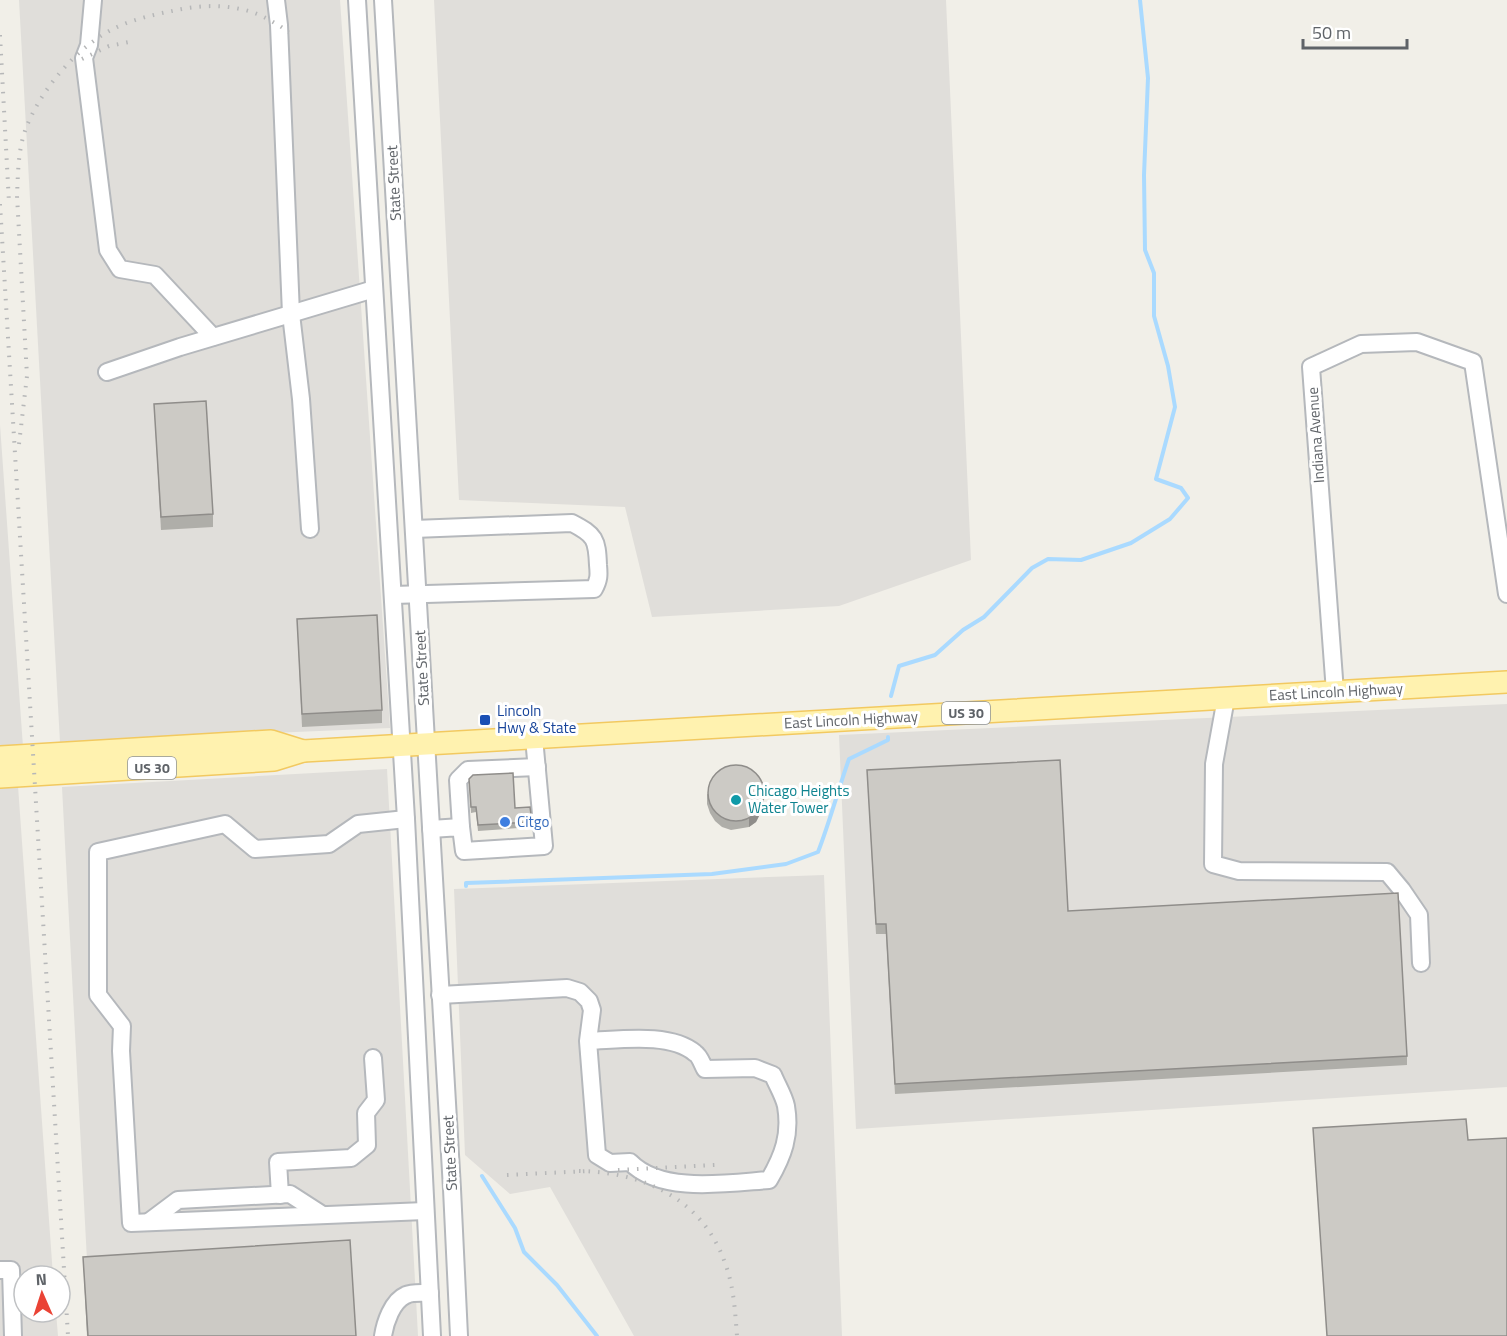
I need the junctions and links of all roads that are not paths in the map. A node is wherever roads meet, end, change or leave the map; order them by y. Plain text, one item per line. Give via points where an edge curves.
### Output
1 (93, 0) edge
2 (276, 0) edge
3 (357, 0) edge
4 (383, 0) edge
5 (374, 289) junction
6 (291, 314) junction
7 (213, 337) junction
8 (107, 372) dead end
9 (310, 529) dead end
10 (414, 529) junction
11 (418, 594) junction
12 (1507, 594) edge
13 (393, 595) junction
14 (1507, 682) edge
15 (1335, 692) junction
16 (1226, 698) junction
17 (534, 738) junction
18 (465, 742) junction
19 (426, 744) junction
20 (401, 745) junction
21 (303, 751) junction
22 (0, 758) edge
23 (537, 767) junction
24 (468, 770) junction
25 (0, 777) edge
26 (406, 819) junction
27 (461, 827) junction
28 (430, 829) junction
29 (1421, 963) dead end
30 (440, 995) junction
31 (588, 1041) junction
32 (373, 1058) dead end
33 (280, 1195) junction
34 (425, 1211) junction
35 (321, 1214) junction
36 (150, 1221) junction
37 (0, 1270) edge
38 (430, 1293) junction
39 (13, 1336) edge
40 (383, 1336) edge
41 (432, 1336) edge
42 (459, 1336) edge

1 - 7 street via 90,45 84,58 108,250 120,269 155,275
2 - 6 street
3 - 5 street, State Street
4 - 10 street, State Street
5 - 6 street
5 - 13 street, State Street
6 - 7 street
6 - 9 street
7 - 8 street
10 - 11 street, State Street
10 - 11 street via 572,523 587,531 597,545 599,580 594,589
11 - 13 street
11 - 19 street, State Street
12 - 15 street, Indiana Avenue via 1473,362 1417,342 1383,343 1360,344 1311,367
13 - 20 street, State Street
14 - 15 main road, East Lincoln Highway / US 30
15 - 16 main road, East Lincoln Highway / US 30
16 - 17 main road, East Lincoln Highway / US 30
16 - 29 street via 1214,764 1213,864 1239,871 1387,872 1419,915
17 - 18 main road, East Lincoln Highway / US 30
17 - 23 street
18 - 19 main road, East Lincoln Highway / US 30
18 - 24 street
19 - 20 main road, East Lincoln Highway / US 30
19 - 28 street, State Street
20 - 21 main road, East Lincoln Highway / US 30
20 - 26 street, State Street
21 - 22 main road, East Lincoln Highway / US 30 via 271,741
21 - 25 main road, East Lincoln Highway / US 30 via 274,760
23 - 24 street
23 - 27 street via 544,846 464,851
24 - 27 street via 458,780
26 - 34 street, State Street
26 - 36 street via 358,824 329,844 255,849 225,824 98,852 98,995 122,1026 131,1223
27 - 28 street
28 - 30 street, State Street
30 - 31 street via 567,988 580,992 592,1010
30 - 42 street, State Street
31 - 31 street via 597,1155 610,1163 630,1162 648,1176 666,1181 769,1180 783,1156 786,1137 786,1106 774,1075 755,1068 705,1069 696,1054 656,1039
32 - 33 street via 376,1100 366,1113 367,1145 351,1158 278,1162
33 - 35 street via 290,1194
33 - 36 street via 178,1200
34 - 35 street
34 - 38 street, State Street
35 - 36 street
37 - 39 street via 10,1270
38 - 40 street via 405,1295 399,1300 384,1326
38 - 41 street, State Street

